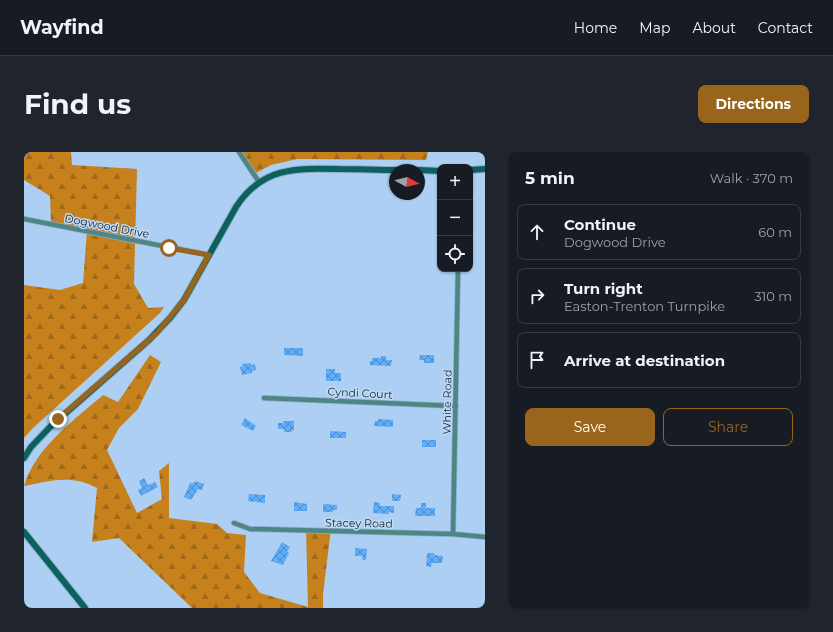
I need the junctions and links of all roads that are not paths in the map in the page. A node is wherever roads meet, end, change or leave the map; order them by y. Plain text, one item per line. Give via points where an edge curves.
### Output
1 (239, 152) edge
2 (485, 169) edge
3 (389, 170) edge
4 (425, 170) edge
5 (473, 170) edge
6 (437, 171) edge
7 (259, 182) junction
8 (24, 219) edge
9 (209, 255) junction
10 (458, 272) edge
11 (264, 398) dead end
12 (456, 406) junction
13 (24, 458) edge
14 (234, 523) dead end
15 (24, 532) edge
16 (453, 534) junction
17 (485, 537) edge
18 (85, 608) edge

1 - 7 street
2 - 5 main road
3 - 7 main road via 299,169 277,174
4 - 6 main road
7 - 9 main road via 242,198
8 - 9 street, Dogwood Drive
9 - 13 main road via 184,300 164,325 50,426
10 - 12 street, White Road
11 - 12 street, Cyndi Court
12 - 16 street, White Road
14 - 16 street, Stacey Road via 250,529
15 - 18 main road
16 - 17 street, Stacey Road

